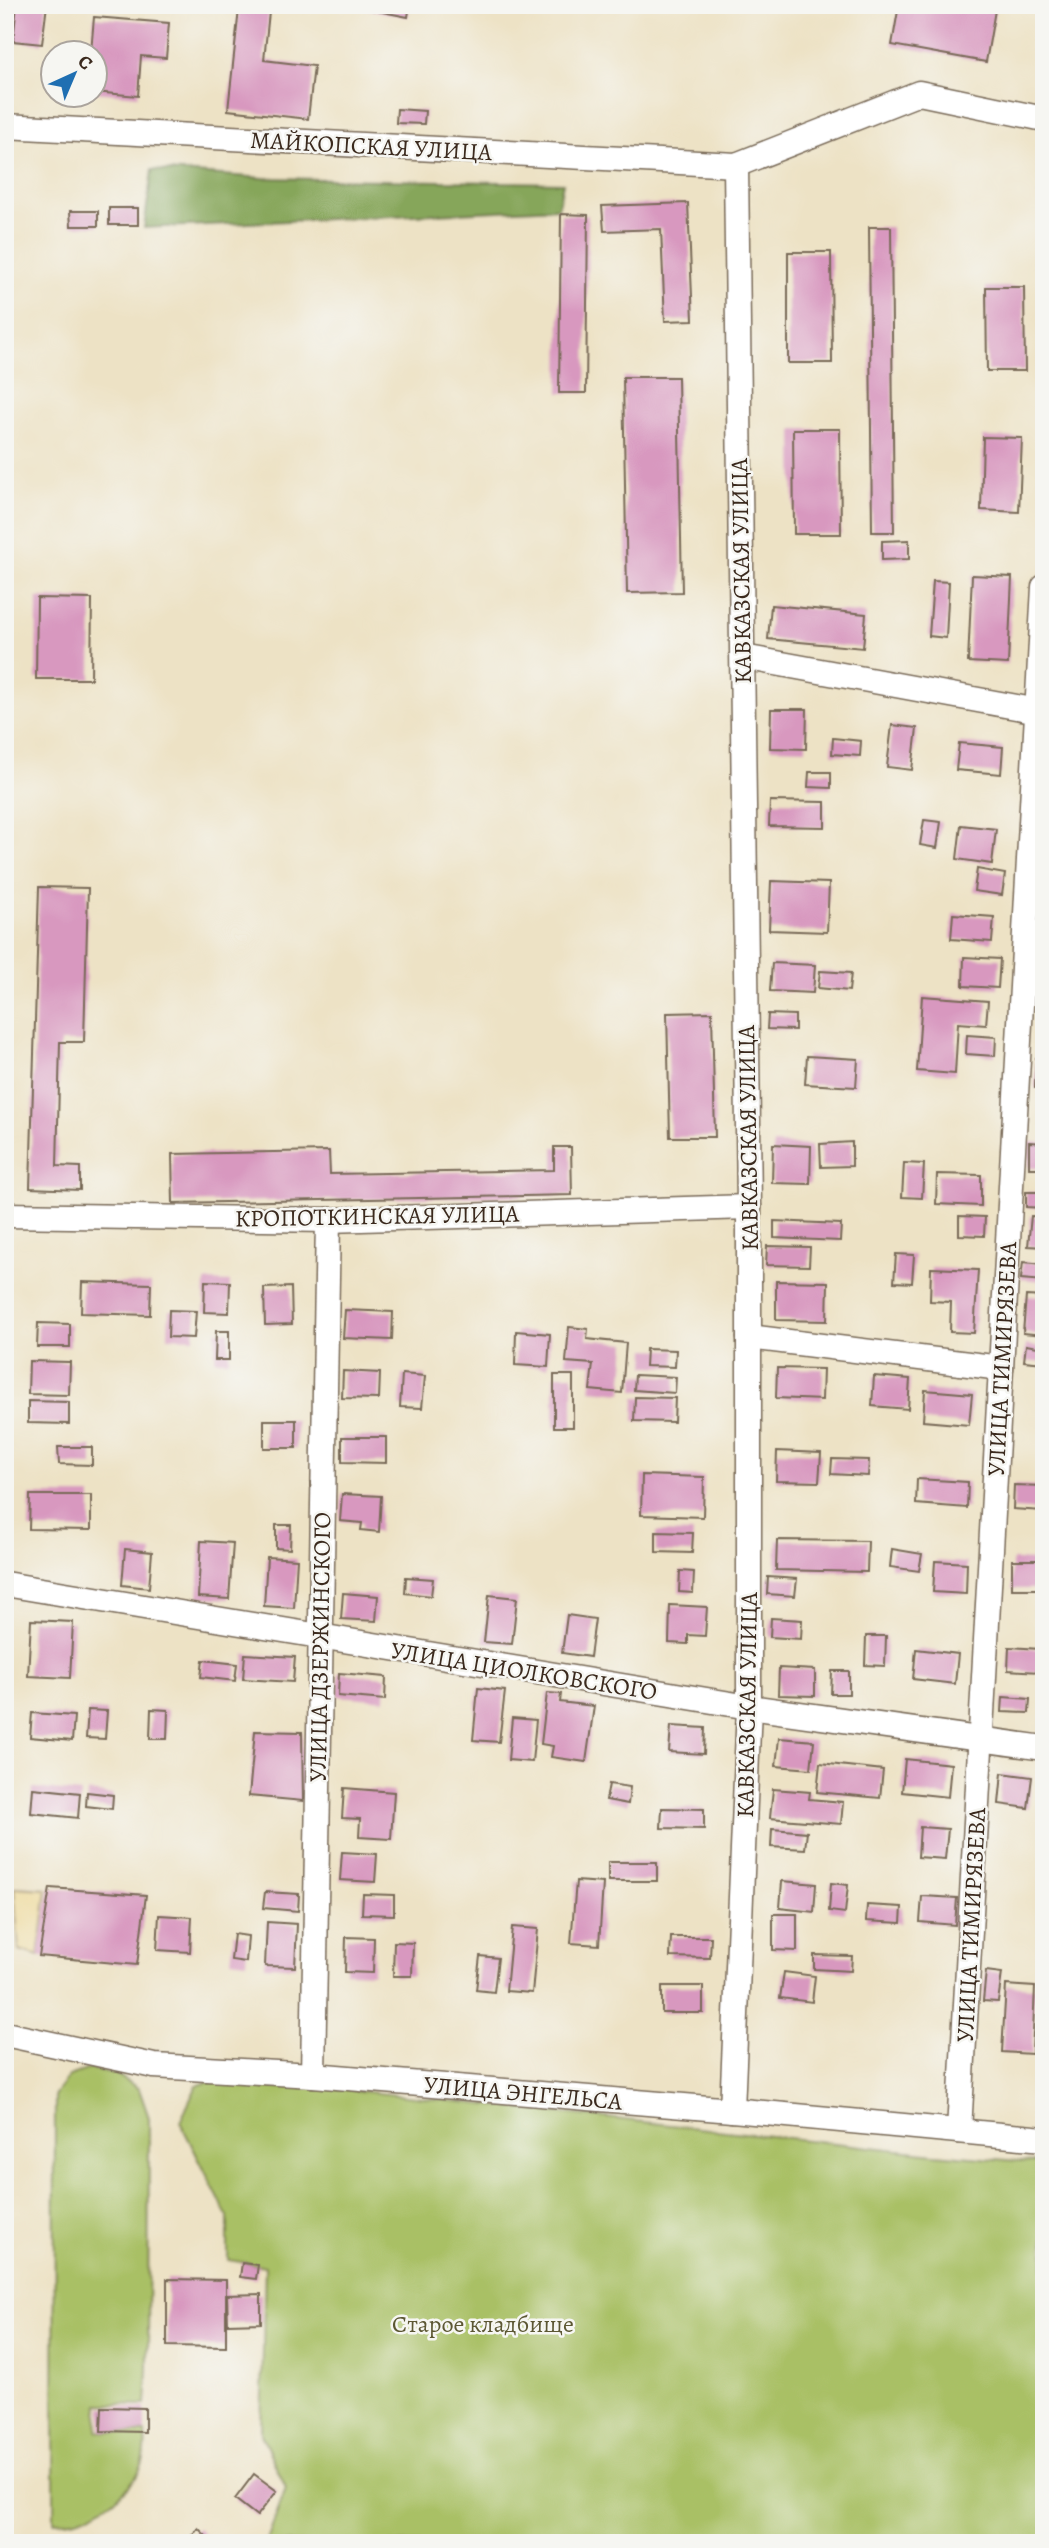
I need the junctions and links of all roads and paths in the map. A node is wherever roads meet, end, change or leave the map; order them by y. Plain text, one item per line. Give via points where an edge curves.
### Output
1 (1044, 119) edge
2 (5, 126) edge
3 (736, 165) junction
4 (1044, 587) edge
5 (743, 657) junction
6 (1040, 712) edge
7 (750, 1207) junction
8 (5, 1215) edge
9 (328, 1220) junction
10 (749, 1337) junction
11 (1001, 1368) junction
12 (5, 1584) edge
13 (319, 1638) junction
14 (749, 1707) junction
15 (981, 1739) junction
16 (1044, 1748) edge
17 (5, 2034) edge
18 (313, 2075) junction
19 (732, 2110) junction
20 (959, 2131) junction
21 (1044, 2139) edge

1 - 3 street via 919,93
2 - 3 street, МАЙКОПСКАЯ УЛИЦА
3 - 5 street, КАВКАЗСКАЯ УЛИЦА
4 - 6 street, УЛИЦА ТИМИРЯЗЕВА
5 - 6 street
5 - 7 street, КАВКАЗСКАЯ УЛИЦА
6 - 11 street, УЛИЦА ТИМИРЯЗЕВА
7 - 9 street, КРОПОТКИНСКАЯ УЛИЦА
7 - 10 street, КАВКАЗСКАЯ УЛИЦА
8 - 9 street, КРОПОТКИНСКАЯ УЛИЦА
9 - 13 street, УЛИЦА ДЗЕРЖИНСКОГО
10 - 11 street
10 - 14 street, КАВКАЗСКАЯ УЛИЦА
11 - 15 street, УЛИЦА ТИМИРЯЗЕВА
12 - 13 street, УЛИЦА ЦИОЛКОВСКОГО
13 - 14 street, УЛИЦА ЦИОЛКОВСКОГО
13 - 18 street, УЛИЦА ДЗЕРЖИНСКОГО
14 - 15 street, УЛИЦА ЦИОЛКОВСКОГО
14 - 19 street, КАВКАЗСКАЯ УЛИЦА
15 - 16 street, УЛИЦА ЦИОЛКОВСКОГО
15 - 20 street, УЛИЦА ТИМИРЯЗЕВА
17 - 18 street, УЛИЦА ЭНГЕЛЬСА via 154,2066
18 - 19 street, УЛИЦА ЭНГЕЛЬСА
19 - 20 street, УЛИЦА ЭНГЕЛЬСА
20 - 21 street, УЛИЦА ЭНГЕЛЬСА

